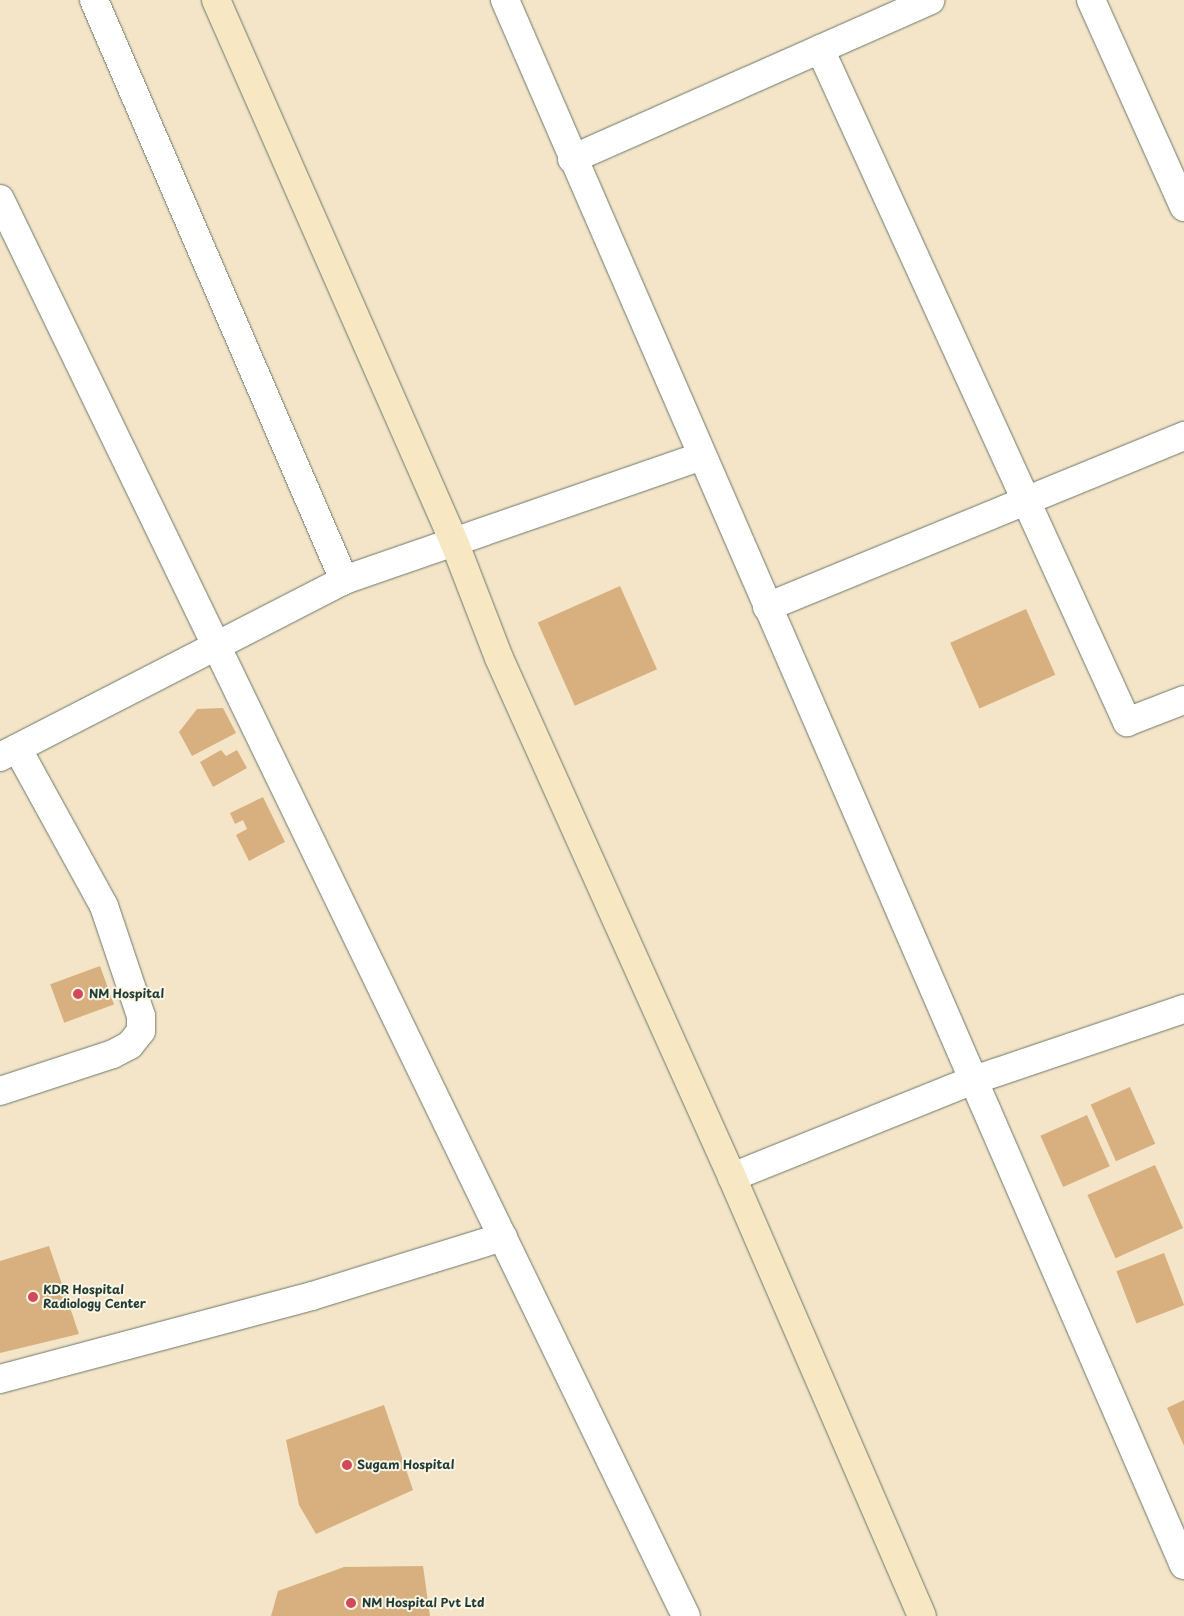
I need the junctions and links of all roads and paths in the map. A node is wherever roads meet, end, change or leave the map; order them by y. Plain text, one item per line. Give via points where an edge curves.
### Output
1 (94, 0) edge
2 (216, 0) edge
3 (504, 0) edge
4 (930, 0) edge
5 (1091, 0) edge
6 (820, 49) junction
7 (572, 159) junction
8 (1184, 208) edge
9 (3, 214) edge
10 (1184, 436) edge
11 (700, 457) junction
12 (1028, 504) junction
13 (455, 544) junction
14 (344, 580) junction
15 (767, 608) junction
16 (215, 643) junction
17 (1184, 700) edge
18 (9, 752) edge
19 (1184, 1008) edge
20 (971, 1081) junction
21 (0, 1091) edge
22 (732, 1177) junction
23 (503, 1237) junction
24 (0, 1379) edge
25 (1184, 1565) edge
26 (686, 1616) edge
27 (922, 1616) edge

1 - 14 street
2 - 13 street
3 - 7 street
4 - 6 street
5 - 8 street
6 - 7 street
6 - 12 street
7 - 11 street
9 - 16 street
10 - 12 street
11 - 13 street
11 - 15 street
12 - 15 street
12 - 17 street via 1127,722
13 - 14 street
13 - 22 street via 499,658
14 - 16 street
15 - 20 street
16 - 18 street
16 - 23 street
18 - 21 street via 104,906 141,1016 141,1031 130,1045 113,1054
19 - 20 street
20 - 22 street
20 - 25 street
22 - 27 street
23 - 24 street via 312,1296
23 - 26 street

